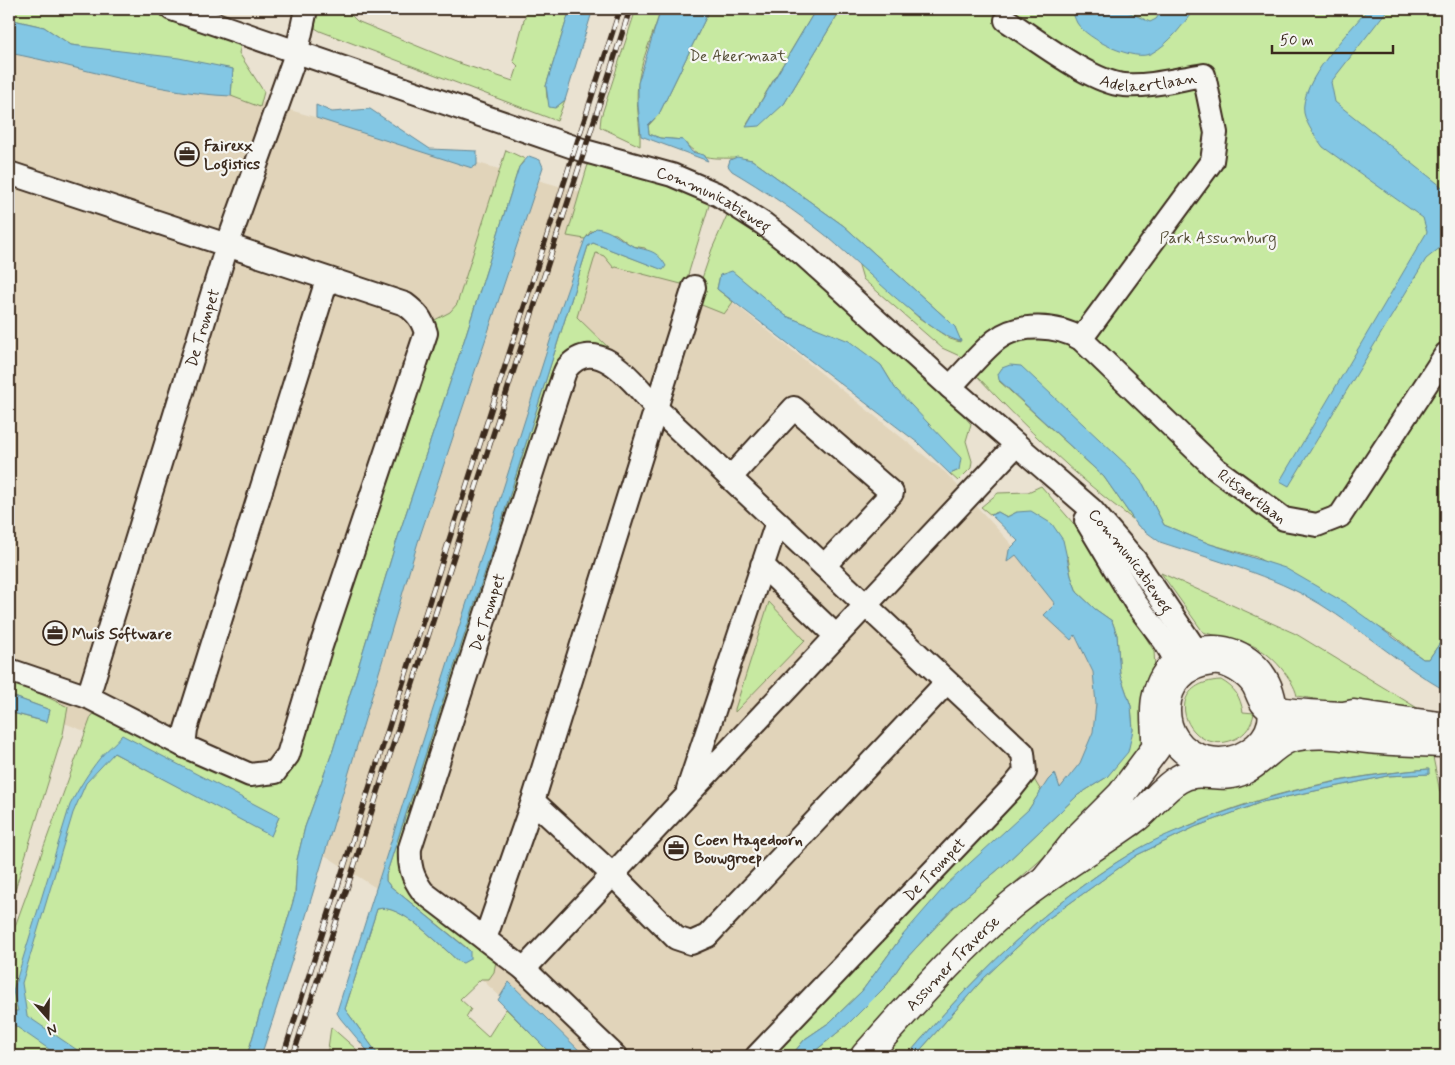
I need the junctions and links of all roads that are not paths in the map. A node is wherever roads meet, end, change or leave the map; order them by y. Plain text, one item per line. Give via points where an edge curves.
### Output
1 (172, 9) edge
2 (306, 9) edge
3 (1006, 20) dead end
4 (297, 51) junction
5 (9, 173) edge
6 (227, 246) junction
7 (327, 280) junction
8 (694, 287) dead end
9 (1081, 339) junction
10 (1446, 354) edge
11 (950, 386) junction
12 (657, 409) junction
13 (1016, 445) junction
14 (730, 478) junction
15 (1056, 478) junction
16 (776, 522) junction
17 (762, 564) junction
18 (824, 566) junction
19 (866, 604) junction
20 (836, 636) junction
21 (1181, 664) junction
22 (9, 670) edge
23 (946, 683) junction
24 (88, 697) junction
25 (1272, 710) junction
26 (1446, 727) edge
27 (1320, 734) junction
28 (1446, 744) edge
29 (184, 746) junction
30 (1174, 748) junction
31 (686, 795) junction
32 (533, 801) junction
33 (1126, 823) junction
34 (612, 874) junction
35 (1046, 877) junction
36 (485, 939) junction
37 (524, 969) junction
38 (615, 1056) edge
39 (757, 1056) edge
40 (865, 1056) edge

1 - 4 street, Communicatieweg
2 - 4 street
3 - 9 street, Adelaertlaan via 1101,80 1136,85 1204,75 1216,133 1212,161
4 - 6 street, De Trompet
4 - 11 street, Communicatieweg via 584,151 672,175 719,195 804,255
5 - 6 street
6 - 7 street
6 - 24 street, De Trompet
7 - 29 street via 186,729
7 - 29 street via 405,304 418,313 426,333 320,649 288,755 275,772 250,775
8 - 12 street
9 - 10 street, Ritsaertlaan via 1216,470 1284,518 1317,525 1340,516
9 - 11 street via 1062,330 1048,328 1014,332 998,339
11 - 13 street, Communicatieweg
12 - 14 street, De Trompet
12 - 32 street
12 - 36 street, De Trompet via 615,365 598,356 582,358 567,368 434,773 410,848 409,864 423,892
13 - 15 street, Communicatieweg
13 - 19 street
14 - 16 street, De Trompet
14 - 18 street via 794,408 892,493
15 - 21 street, Communicatieweg via 1092,529 1135,602
15 - 21 street, Communicatieweg via 1091,509 1135,560
16 - 17 street
16 - 18 street, De Trompet
17 - 20 street
17 - 31 street
18 - 19 street, De Trompet
19 - 20 street
19 - 23 street, De Trompet
20 - 31 street
21 - 25 main road via 1215,649 1247,660 1260,672
21 - 30 main road via 1156,697 1154,714
22 - 24 street
23 - 34 street via 707,936 691,943 676,938
23 - 39 street, De Trompet via 1023,753 1025,772
24 - 29 street
25 - 26 main road via 1293,704 1346,708 1354,714
25 - 27 main road
25 - 30 main road via 1263,743 1237,759 1220,763
27 - 28 main road
27 - 33 main road, Assumer Traverse via 1279,743 1243,771 1223,776 1189,773 1177,779 1136,818
30 - 33 main road, Assumer Traverse
30 - 35 main road, Assumer Traverse via 1080,836
31 - 34 street
32 - 34 street
32 - 36 street
33 - 35 main road, Assumer Traverse
34 - 37 street
35 - 40 main road, Assumer Traverse via 972,940
36 - 37 street, De Trompet
37 - 38 street, De Trompet

